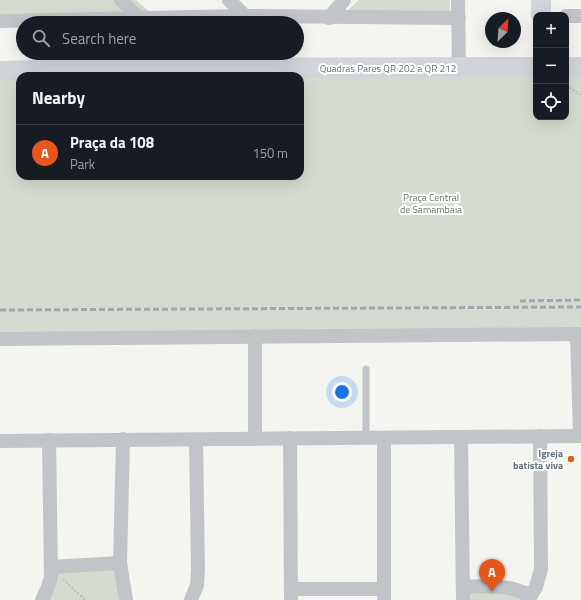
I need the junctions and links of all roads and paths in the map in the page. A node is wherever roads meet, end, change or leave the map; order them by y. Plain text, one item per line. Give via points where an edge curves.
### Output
1 (121, 0) edge
2 (229, 0) edge
3 (458, 0) edge
4 (541, 0) edge
5 (340, 2) edge
6 (541, 12) edge
7 (137, 16) edge
8 (237, 16) edge
9 (569, 16) edge
10 (581, 16) edge
11 (304, 18) edge
12 (329, 18) junction
13 (459, 18) junction
14 (0, 21) edge
15 (16, 21) edge
16 (235, 61) edge
17 (533, 67) edge
18 (569, 67) edge
19 (581, 67) edge
20 (459, 68) junction
21 (0, 71) edge
22 (569, 87) edge
23 (581, 95) edge
24 (579, 334) edge
25 (255, 336) junction
26 (0, 339) edge
27 (366, 369) dead end
28 (540, 436) junction
29 (580, 436) edge
30 (366, 437) junction
31 (461, 437) junction
32 (290, 438) junction
33 (384, 438) junction
34 (123, 439) junction
35 (255, 439) junction
36 (0, 440) edge
37 (49, 440) junction
38 (196, 440) junction
39 (120, 563) junction
40 (51, 567) junction
41 (291, 594) edge
42 (384, 594) edge
43 (463, 594) edge
44 (529, 598) edge
45 (42, 600) edge
46 (85, 600) edge
47 (126, 600) edge
48 (191, 600) edge

1 - 7 street
2 - 8 street
3 - 13 street
4 - 6 street
5 - 12 street
9 - 10 street
11 - 12 street
12 - 13 street
13 - 20 street
14 - 15 street
16 - 20 street, Quadras Pares QR 202 a QR 212
16 - 21 street, Quadras Pares QR 202 a QR 212
17 - 20 street, Quadras Pares QR 202 a QR 212
18 - 19 street
22 - 23 path
24 - 25 street
24 - 29 street
25 - 26 street
25 - 35 street
27 - 30 lane
28 - 29 street
28 - 31 street
28 - 44 street via 541,568 536,587
30 - 32 street
30 - 33 street
31 - 33 street
31 - 43 street
32 - 35 street
32 - 41 street
33 - 42 street
34 - 37 street
34 - 38 street
34 - 39 street
35 - 38 street
36 - 37 street
37 - 40 street
38 - 48 street via 198,570 197,585
39 - 40 street
39 - 47 street
40 - 45 street via 51,577
40 - 46 path
41 - 42 street
43 - 44 street via 485,586 510,588

